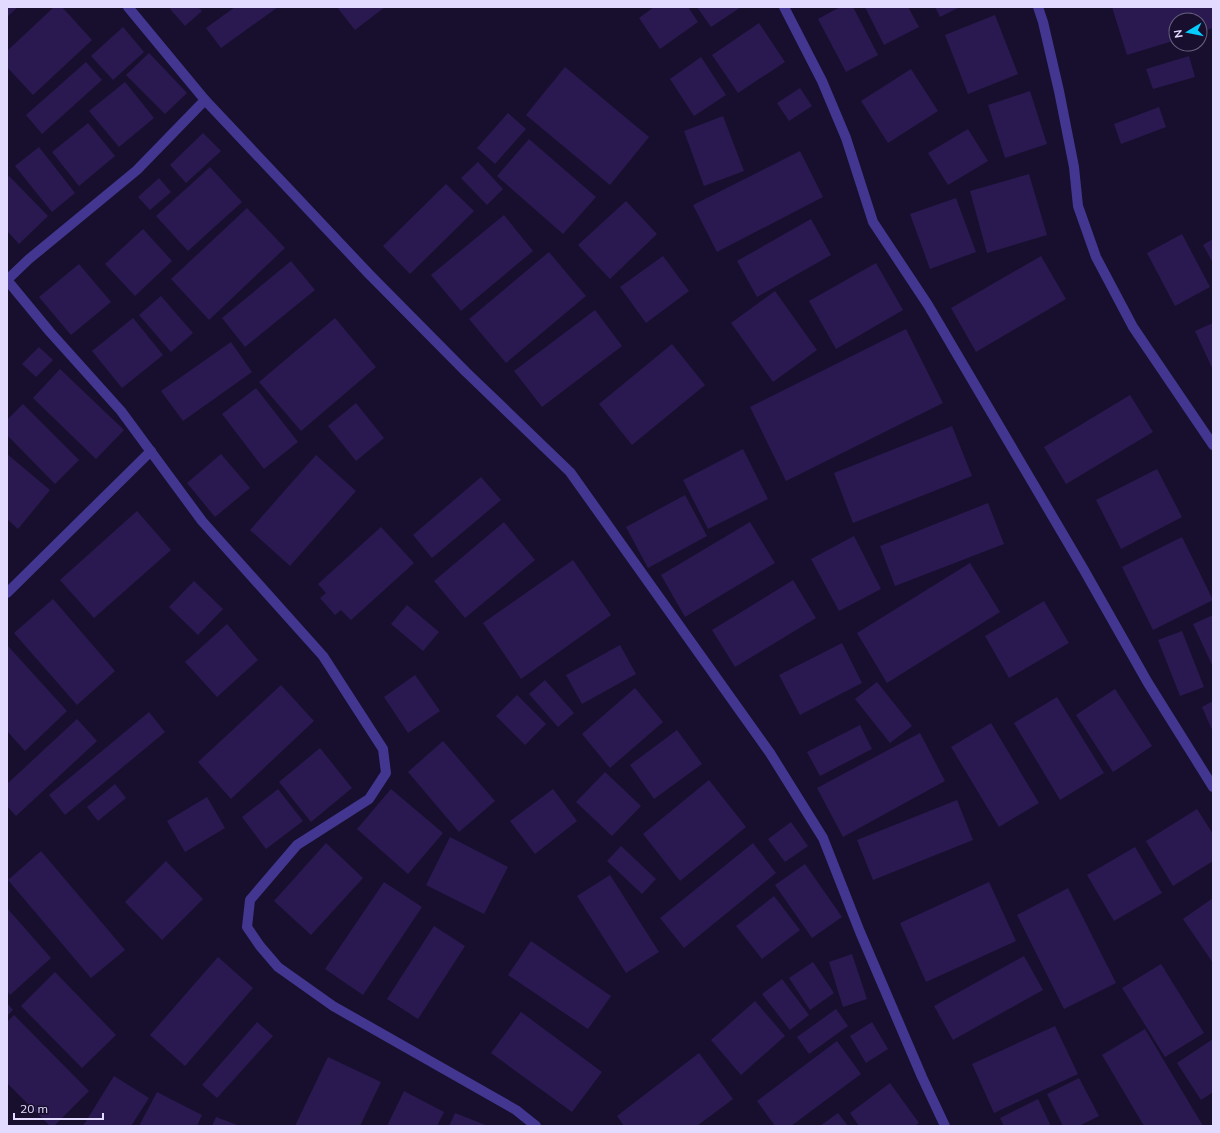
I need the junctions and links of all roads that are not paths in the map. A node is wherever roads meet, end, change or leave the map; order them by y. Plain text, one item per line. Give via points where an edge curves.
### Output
1 (128, 7) edge
2 (784, 7) edge
3 (1038, 7) edge
4 (205, 100) junction
5 (7, 280) edge
6 (1213, 445) edge
7 (151, 451) junction
8 (7, 593) edge
9 (1213, 787) edge
10 (536, 1126) edge
11 (945, 1126) edge

1 - 4 street
2 - 9 street via 822,81 846,138 873,222 928,305 1148,683
3 - 6 street via 1059,91 1074,168 1078,206 1096,257 1133,328
4 - 5 street via 137,170
4 - 11 street via 369,274 570,472 770,753 823,838 860,932
5 - 7 street via 121,411
7 - 8 street
7 - 10 street via 202,521 323,656 384,749 386,773 369,799 297,845 250,900 247,927 278,967 333,1006 516,1110

